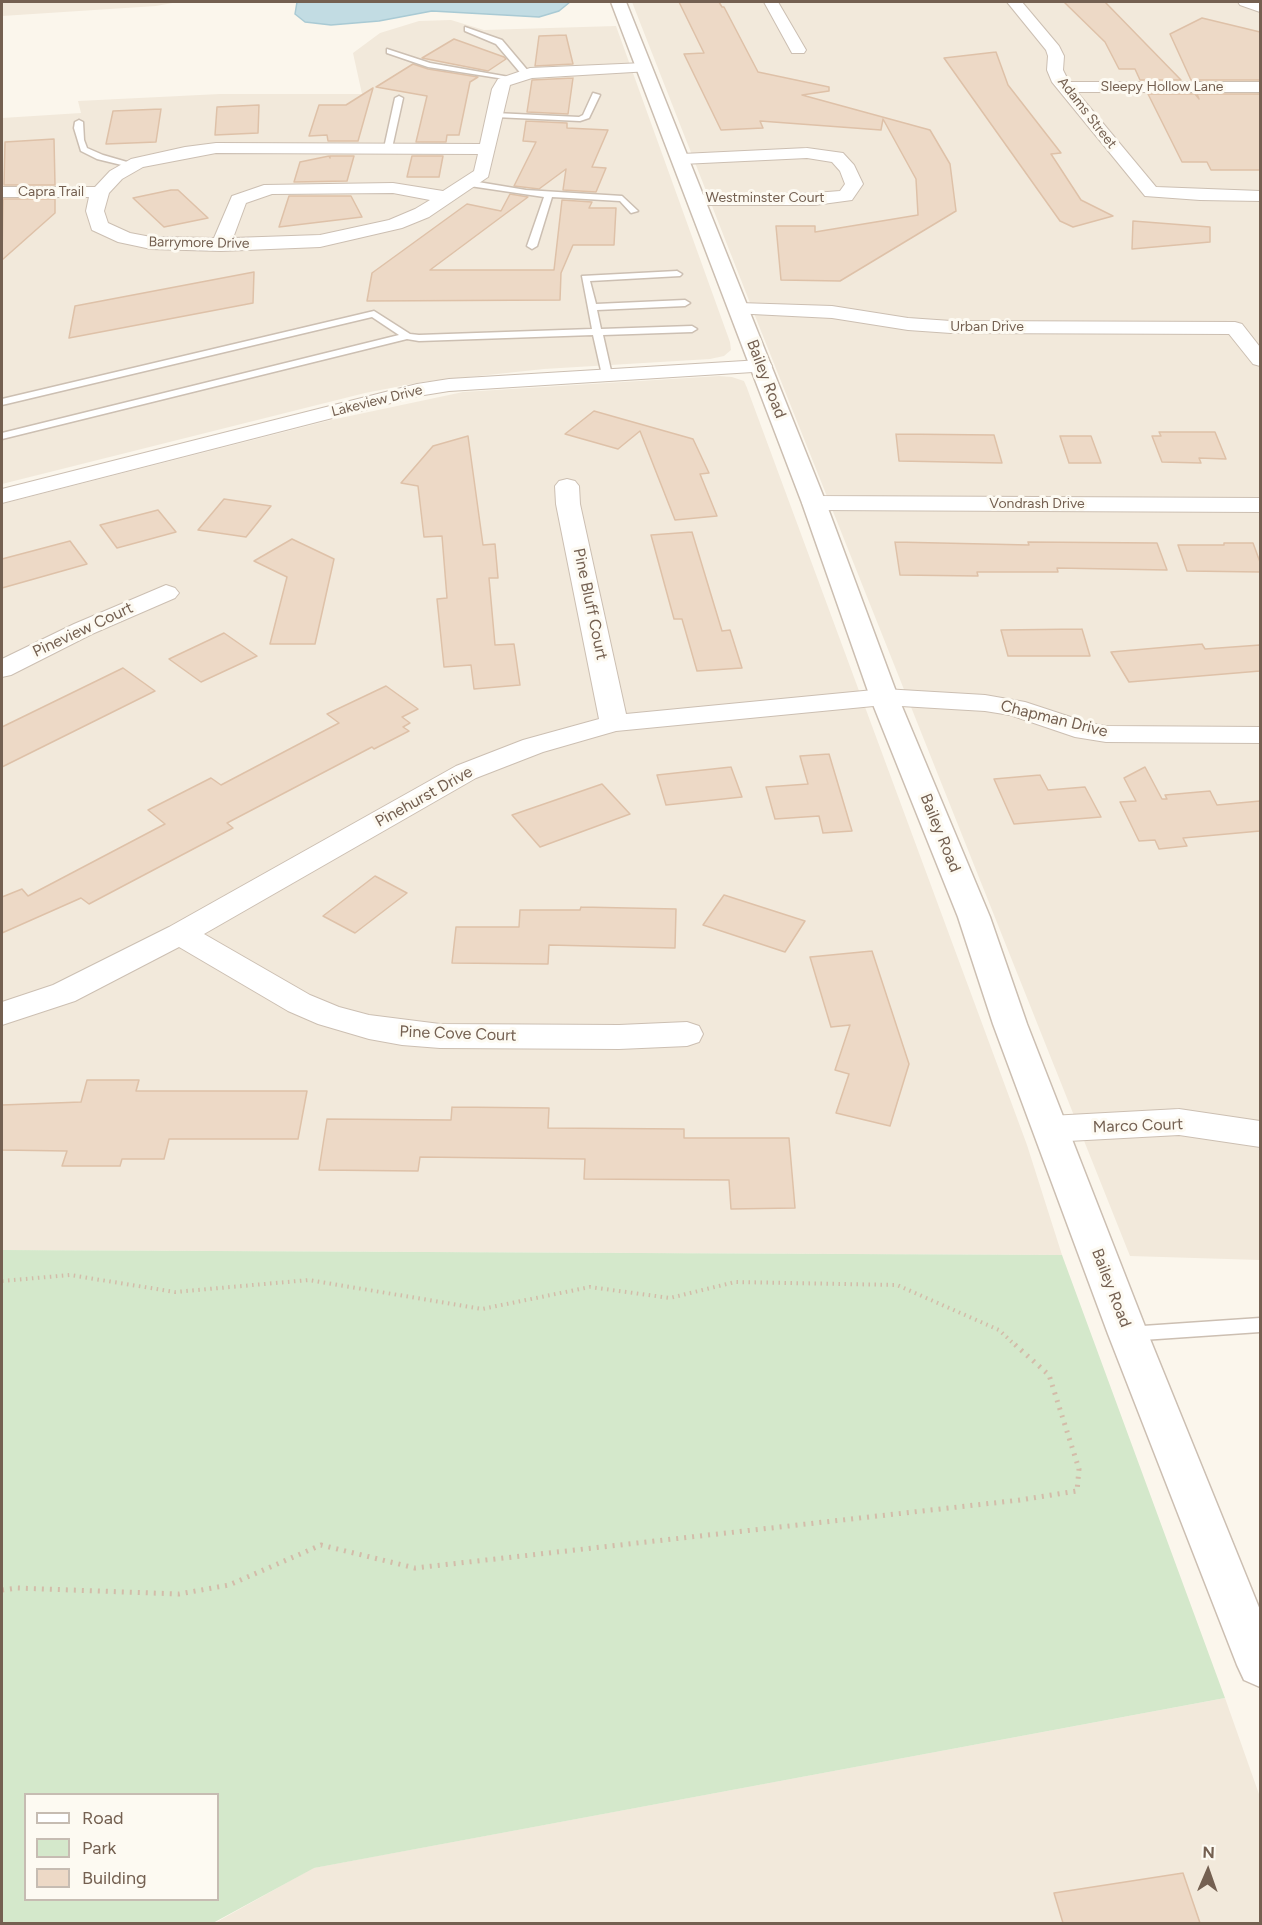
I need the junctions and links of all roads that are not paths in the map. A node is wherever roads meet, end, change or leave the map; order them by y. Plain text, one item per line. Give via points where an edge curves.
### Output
1 (618, 2) edge
2 (771, 2) edge
3 (1014, 2) edge
4 (1245, 2) edge
5 (1260, 8) edge
6 (468, 29) dead end
7 (798, 50) dead end
8 (390, 51) dead end
9 (644, 68) junction
10 (518, 76) junction
11 (1065, 87) junction
12 (1260, 87) edge
13 (596, 95) dead end
14 (399, 98) dead end
15 (495, 115) junction
16 (79, 122) dead end
17 (388, 148) junction
18 (488, 149) junction
19 (682, 159) junction
20 (131, 166) junction
21 (466, 183) junction
22 (2, 192) edge
23 (100, 192) junction
24 (549, 194) junction
25 (1260, 196) edge
26 (446, 197) junction
27 (697, 199) junction
28 (634, 211) dead end
29 (221, 245) junction
30 (532, 246) dead end
31 (677, 274) dead end
32 (684, 303) dead end
33 (592, 307) junction
34 (739, 309) junction
35 (692, 329) dead end
36 (598, 332) junction
37 (407, 336) junction
38 (1260, 360) edge
39 (761, 366) junction
40 (608, 375) junction
41 (2, 402) edge
42 (2, 436) edge
43 (567, 486) dead end
44 (2, 496) edge
45 (814, 502) junction
46 (1260, 506) edge
47 (166, 593) dead end
48 (2, 669) edge
49 (884, 697) junction
50 (614, 723) junction
51 (1260, 735) edge
52 (180, 934) junction
53 (2, 1014) edge
54 (687, 1034) dead end
55 (1050, 1129) junction
56 (1260, 1134) edge
57 (1260, 1325) edge
58 (1128, 1334) junction
59 (1260, 1665) edge

1 - 9 street, Bailey Road
2 - 7 street
3 - 11 street, Adams Street via 1053,49 1055,70
4 - 5 street
6 - 10 lane via 499,42
8 - 10 lane via 428,65
9 - 10 street
9 - 19 street, Bailey Road
10 - 15 street, Barrymore Drive via 504,82
11 - 12 street, Sleepy Hollow Lane
11 - 25 street, Adams Street via 1151,192
13 - 15 lane via 586,116 580,119
14 - 17 lane
15 - 18 street, Barrymore Drive
16 - 20 lane via 84,149
17 - 18 street
17 - 20 street via 201,149
18 - 21 street, Barrymore Drive via 482,173
19 - 27 street, Bailey Road
19 - 27 street, Westminster Court via 807,153 837,157 854,184 846,196
20 - 23 street
21 - 24 lane
21 - 26 street, Barrymore Drive
22 - 23 street, Capra Trail
23 - 29 street, Barrymore Drive via 96,219 99,226 110,232 151,243
24 - 28 lane via 622,199
24 - 30 lane
26 - 29 street, Barrymore Drive via 395,224 348,236 298,243
26 - 29 street via 393,188 270,189 238,200
27 - 34 street, Bailey Road
31 - 33 lane via 585,278
32 - 33 lane
33 - 36 lane
34 - 38 street, Urban Drive via 832,312 930,326 1235,328
34 - 39 street, Bailey Road
35 - 36 lane
36 - 37 lane
36 - 40 lane
37 - 41 lane via 374,314
37 - 42 lane
39 - 40 street, Lakeview Drive
39 - 45 street, Bailey Road
40 - 44 street, Lakeview Drive via 417,390
43 - 50 street, Pine Bluff Court
45 - 46 street, Vondrash Drive
45 - 49 street, Bailey Road
47 - 48 street, Pineview Court
49 - 50 street, Pinehurst Drive
49 - 51 street, Chapman Drive via 985,703 1106,734
49 - 55 street, Bailey Road via 974,917
50 - 52 street, Pinehurst Drive via 532,746 466,772
52 - 53 street, Pinehurst Drive via 64,993
52 - 54 street, Pine Cove Court via 299,1004 369,1027 440,1036
55 - 56 street, Marco Court via 1179,1122
55 - 58 street, Bailey Road
57 - 58 lane
58 - 59 street, Bailey Road

